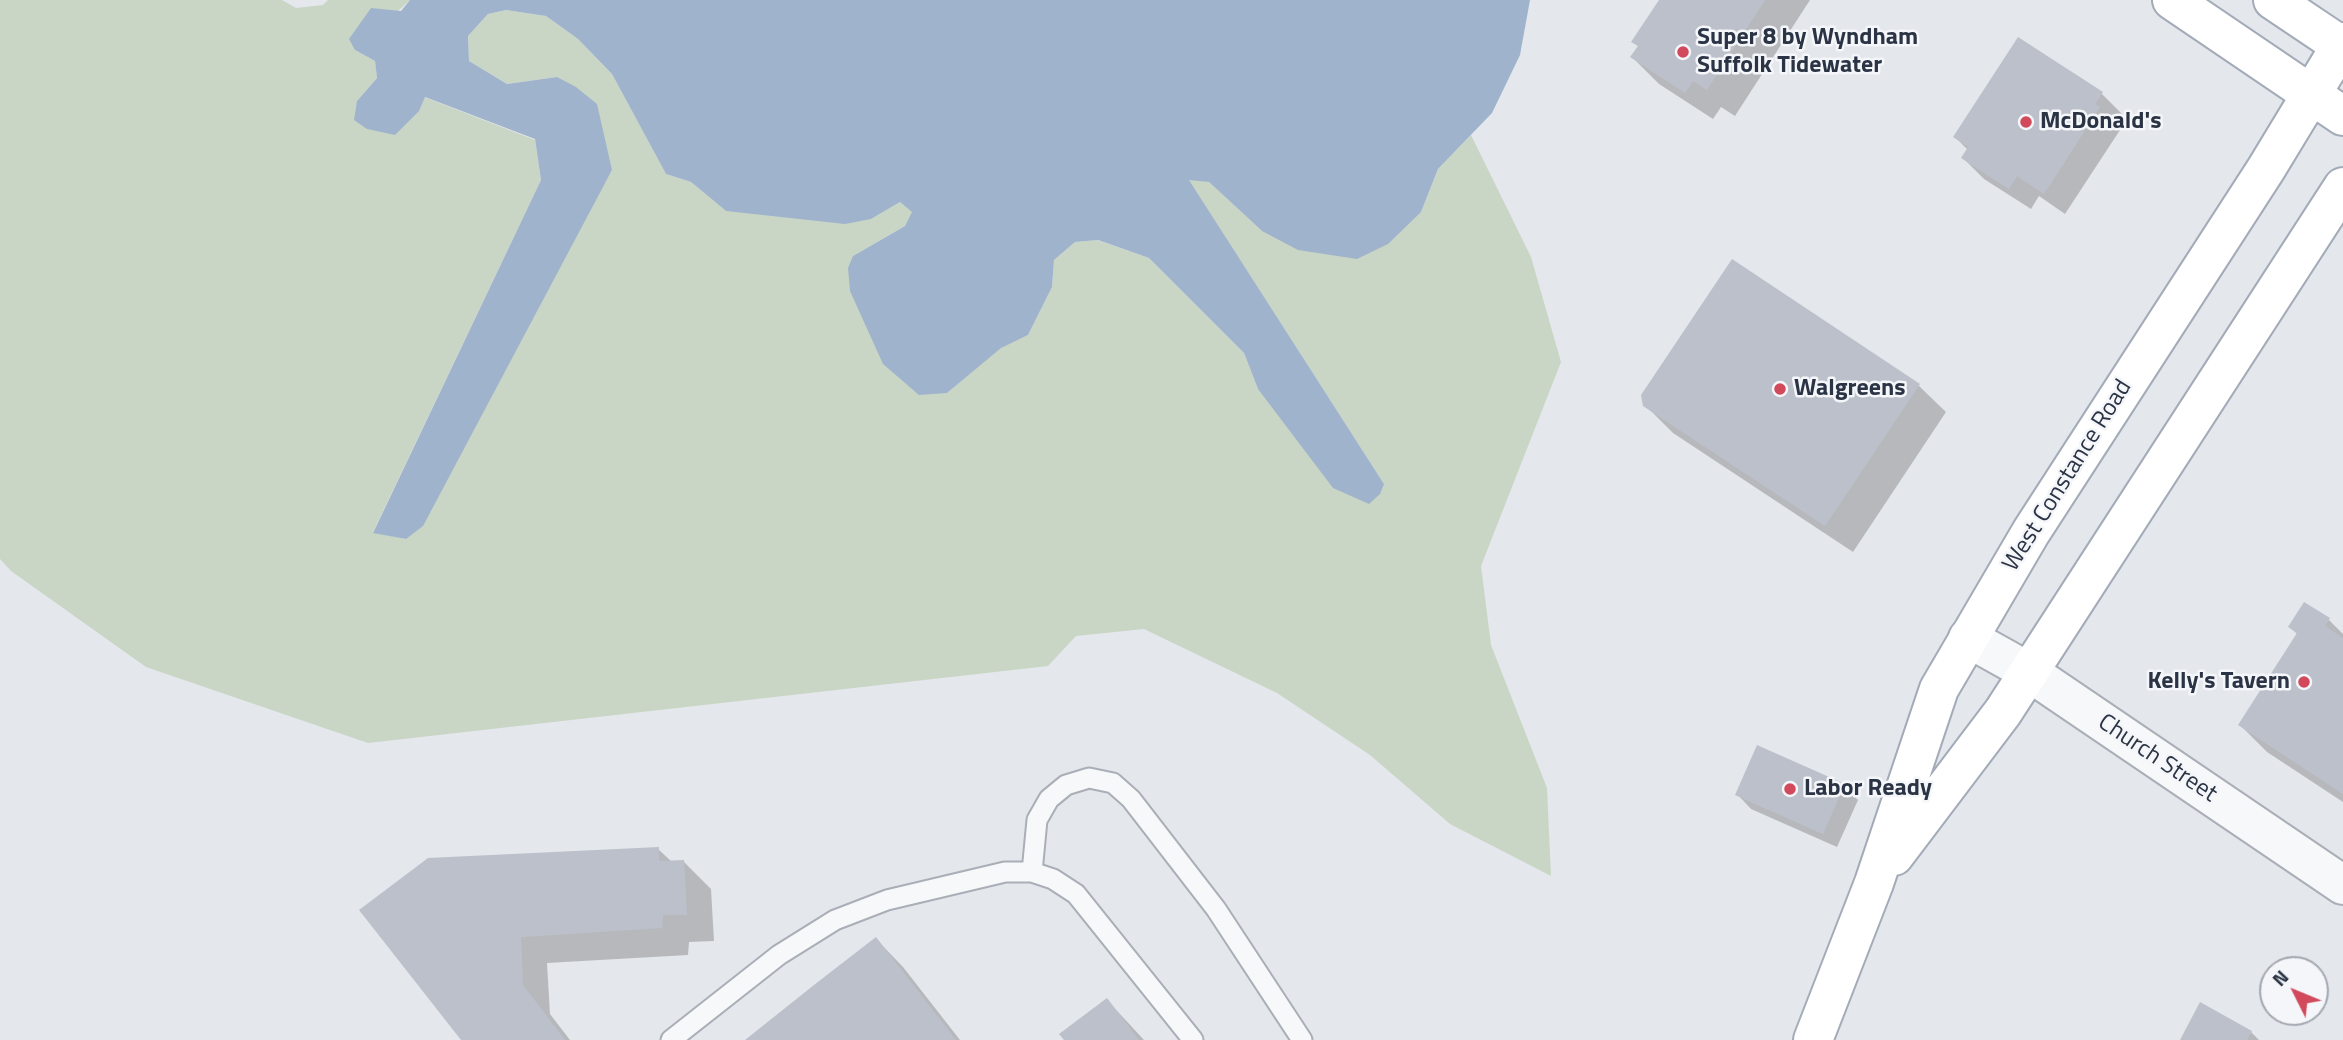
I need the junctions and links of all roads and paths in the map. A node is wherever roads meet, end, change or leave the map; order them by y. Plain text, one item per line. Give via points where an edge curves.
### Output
1 (2172, 0) edge
2 (2273, 0) edge
3 (2342, 45) edge
4 (2312, 94) junction
5 (2343, 116) edge
6 (2343, 187) edge
7 (1968, 638) junction
8 (2029, 673) junction
9 (1032, 872) junction
10 (1874, 883) junction
11 (2343, 885) edge
12 (671, 1040) edge
13 (1194, 1040) edge
14 (1302, 1040) edge
15 (1813, 1040) edge

1 - 4 main road
2 - 3 main road
3 - 4 main road, West Constance Road
4 - 5 main road
4 - 7 main road, West Constance Road
6 - 8 main road, West Constance Road
7 - 8 street, Church Street
7 - 10 main road, West Constance Road via 1940,689
8 - 10 main road, West Constance Road
8 - 11 street, Church Street
9 - 12 lane via 1005,872 887,900 835,920 779,955
9 - 13 lane via 1076,894
9 - 14 lane via 1037,820 1049,799 1066,785 1089,778 1113,783 1131,799 1216,909
10 - 15 main road, West Constance Road

